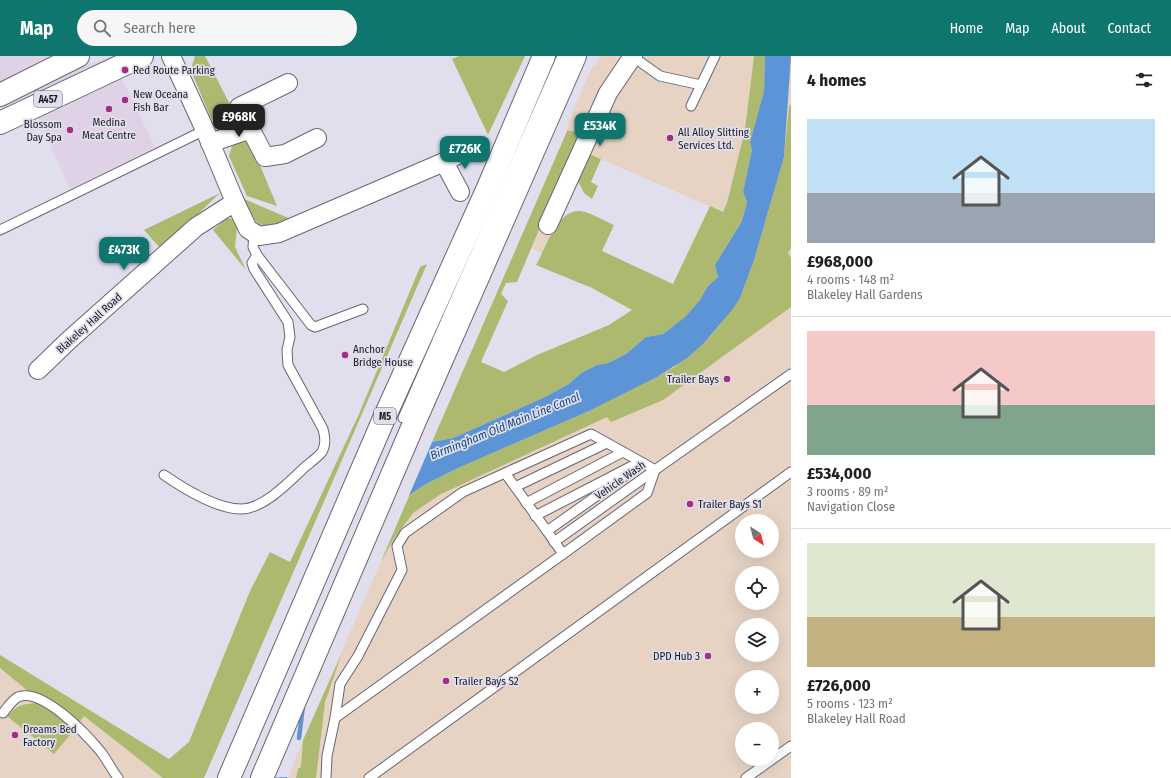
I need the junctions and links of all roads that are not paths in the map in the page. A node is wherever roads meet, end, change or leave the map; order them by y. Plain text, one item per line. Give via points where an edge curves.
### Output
1 (78, 56) edge
2 (87, 56) edge
3 (142, 56) edge
4 (172, 56) edge
5 (544, 56) edge
6 (562, 56) edge
7 (575, 56) edge
8 (633, 56) edge
9 (715, 56) edge
10 (96, 76) junction
11 (288, 83) dead end
12 (701, 85) junction
13 (0, 94) edge
14 (691, 106) dead end
15 (0, 123) edge
16 (251, 129) junction
17 (208, 136) junction
18 (317, 138) dead end
19 (475, 146) dead end
20 (444, 162) junction
21 (460, 192) dead end
22 (235, 202) junction
23 (548, 225) dead end
24 (0, 230) edge
25 (254, 233) junction
26 (257, 255) junction
27 (363, 309) dead end
28 (38, 370) dead end
29 (791, 374) edge
30 (403, 418) dead end
31 (607, 443) junction
32 (624, 452) junction
33 (642, 462) junction
34 (655, 470) junction
35 (791, 472) edge
36 (505, 473) junction
37 (164, 475) dead end
38 (515, 487) junction
39 (526, 502) junction
40 (535, 516) junction
41 (547, 531) junction
42 (554, 542) junction
43 (563, 554) junction
44 (3, 713) dead end
45 (335, 718) junction
46 (791, 746) edge
47 (118, 778) edge
48 (229, 778) edge
49 (262, 778) edge
50 (326, 778) edge
51 (370, 778) edge
52 (746, 778) edge

1 - 13 main road, A457
2 - 10 main road
3 - 10 main road, A457
4 - 17 street
5 - 48 main road, M5
6 - 30 lane
7 - 49 main road, M5
8 - 12 lane via 660,76
8 - 23 street via 608,93
9 - 12 lane
10 - 15 main road, A457
11 - 16 street via 239,107
12 - 14 lane
16 - 17 street
16 - 18 street via 266,157 285,154
17 - 22 street
17 - 24 lane
19 - 20 street
20 - 21 street
20 - 25 street via 279,233 259,236
22 - 25 street via 248,229
22 - 28 street, Blakeley Hall Road via 196,227
25 - 26 lane via 254,248
26 - 27 lane via 311,325 315,327
26 - 37 lane via 252,263 254,269 288,322 288,365 323,428 325,438 322,451 281,489 252,508 223,507
29 - 34 lane
31 - 32 lane
31 - 36 lane via 591,434
31 - 38 lane
32 - 33 lane
32 - 39 lane
33 - 34 lane
33 - 40 lane
33 - 41 lane
34 - 42 lane, Vehicle Wash
34 - 43 lane, Vehicle Wash via 647,493
35 - 51 lane
36 - 38 lane
36 - 45 lane via 463,492 405,533 397,546 402,570 358,656 340,684
38 - 39 lane
39 - 40 lane
40 - 41 lane
41 - 42 lane
42 - 43 lane
43 - 45 lane, Vehicle Wash
44 - 47 lane via 17,697 29,695 45,701 78,727 101,753
45 - 50 lane via 327,756
46 - 52 lane

